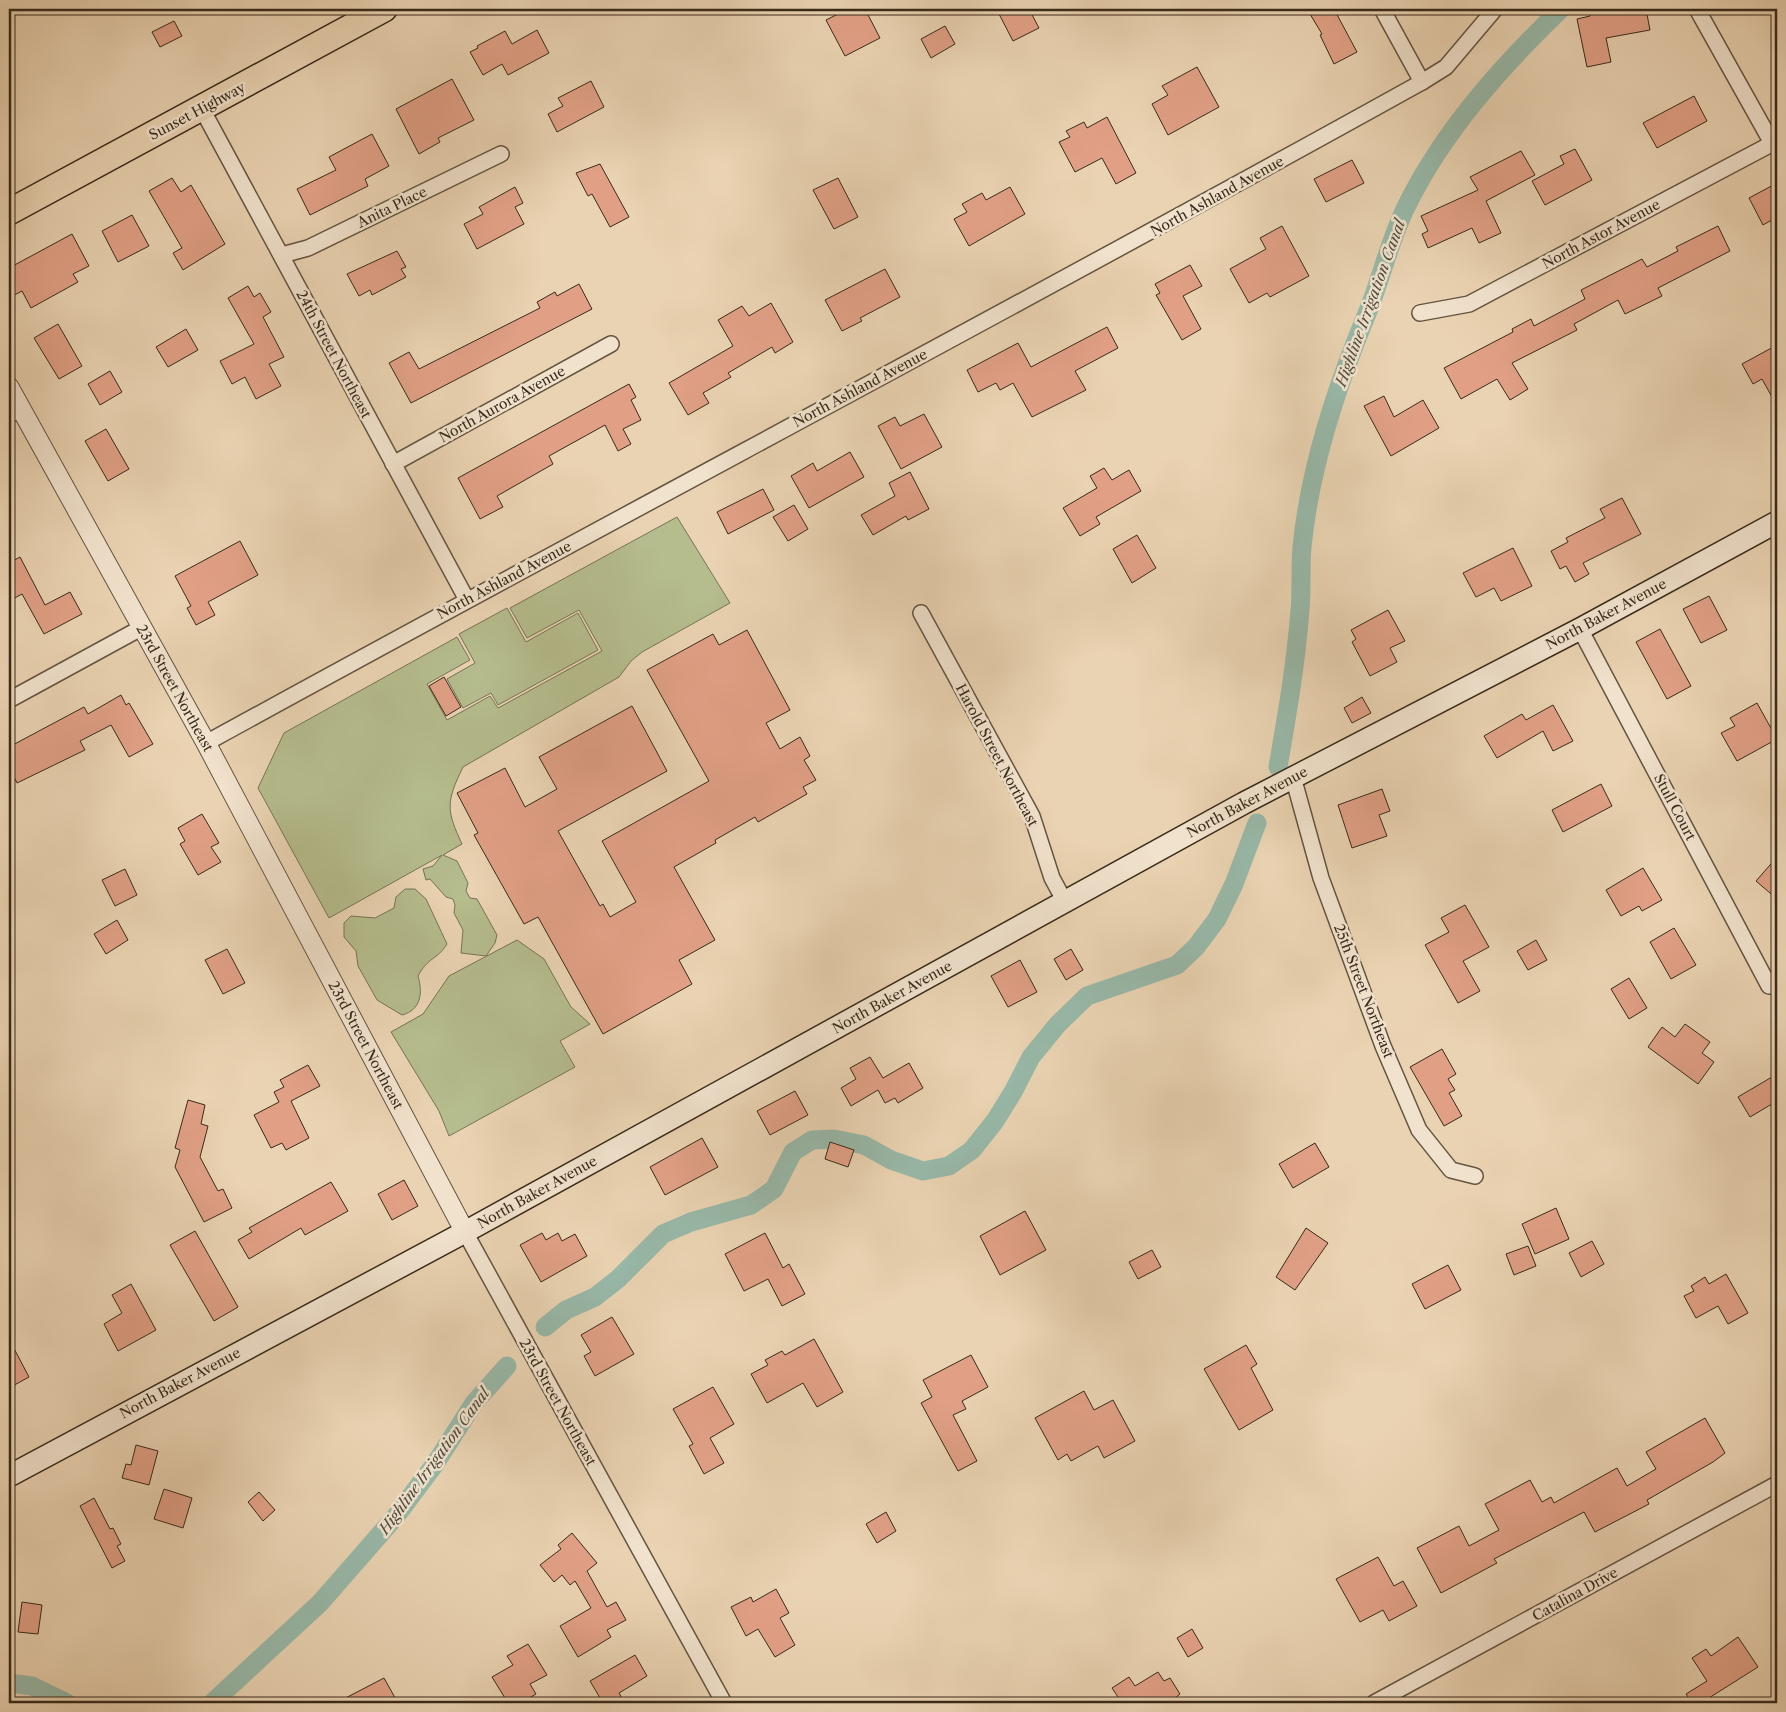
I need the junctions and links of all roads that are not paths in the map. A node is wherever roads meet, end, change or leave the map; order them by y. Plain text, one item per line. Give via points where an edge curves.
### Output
1 (384, 9) edge
2 (1382, 9) edge
3 (1495, 9) edge
4 (1697, 9) edge
5 (1422, 82) junction
6 (202, 108) junction
7 (1775, 142) edge
8 (501, 154) dead end
9 (9, 212) edge
10 (282, 255) junction
11 (1420, 313) dead end
12 (611, 344) dead end
13 (9, 387) edge
14 (15, 412) edge
15 (393, 464) junction
16 (1777, 522) edge
17 (467, 600) junction
18 (921, 613) dead end
19 (140, 628) junction
20 (1580, 629) junction
21 (9, 700) edge
22 (206, 743) junction
23 (1293, 777) junction
24 (1065, 902) junction
25 (1769, 986) dead end
26 (1475, 1176) dead end
27 (465, 1232) junction
28 (9, 1476) edge
29 (1777, 1484) edge
30 (724, 1703) edge
31 (1374, 1703) edge

1 - 6 highway, Sunset Highway
2 - 5 street
3 - 5 street, North Ashland Avenue via 1446,67
4 - 7 street
5 - 17 street, North Ashland Avenue via 1171,222
6 - 9 highway, Sunset Highway
6 - 10 street, 24th Street Northeast
7 - 11 street, North Astor Avenue via 1469,304
8 - 10 street, Anita Place via 308,248
10 - 15 street, 24th Street Northeast
12 - 15 street, North Aurora Avenue
13 - 14 street, 23rd Street Northeast
14 - 19 street, 23rd Street Northeast
15 - 17 street, 24th Street Northeast
16 - 20 main road, North Baker Avenue
17 - 22 street, North Ashland Avenue
18 - 24 street, Harold Street Northeast via 1032,816 1052,878
19 - 21 street
19 - 22 street, 23rd Street Northeast
20 - 23 main road, North Baker Avenue
20 - 25 street, Stull Court
22 - 27 street, 23rd Street Northeast
23 - 24 main road, North Baker Avenue
23 - 26 street, 25th Street Northeast via 1321,878 1383,1046 1419,1130 1451,1170
24 - 27 main road, North Baker Avenue
27 - 28 main road, North Baker Avenue
27 - 30 street, 23rd Street Northeast
29 - 31 street, Catalina Drive

